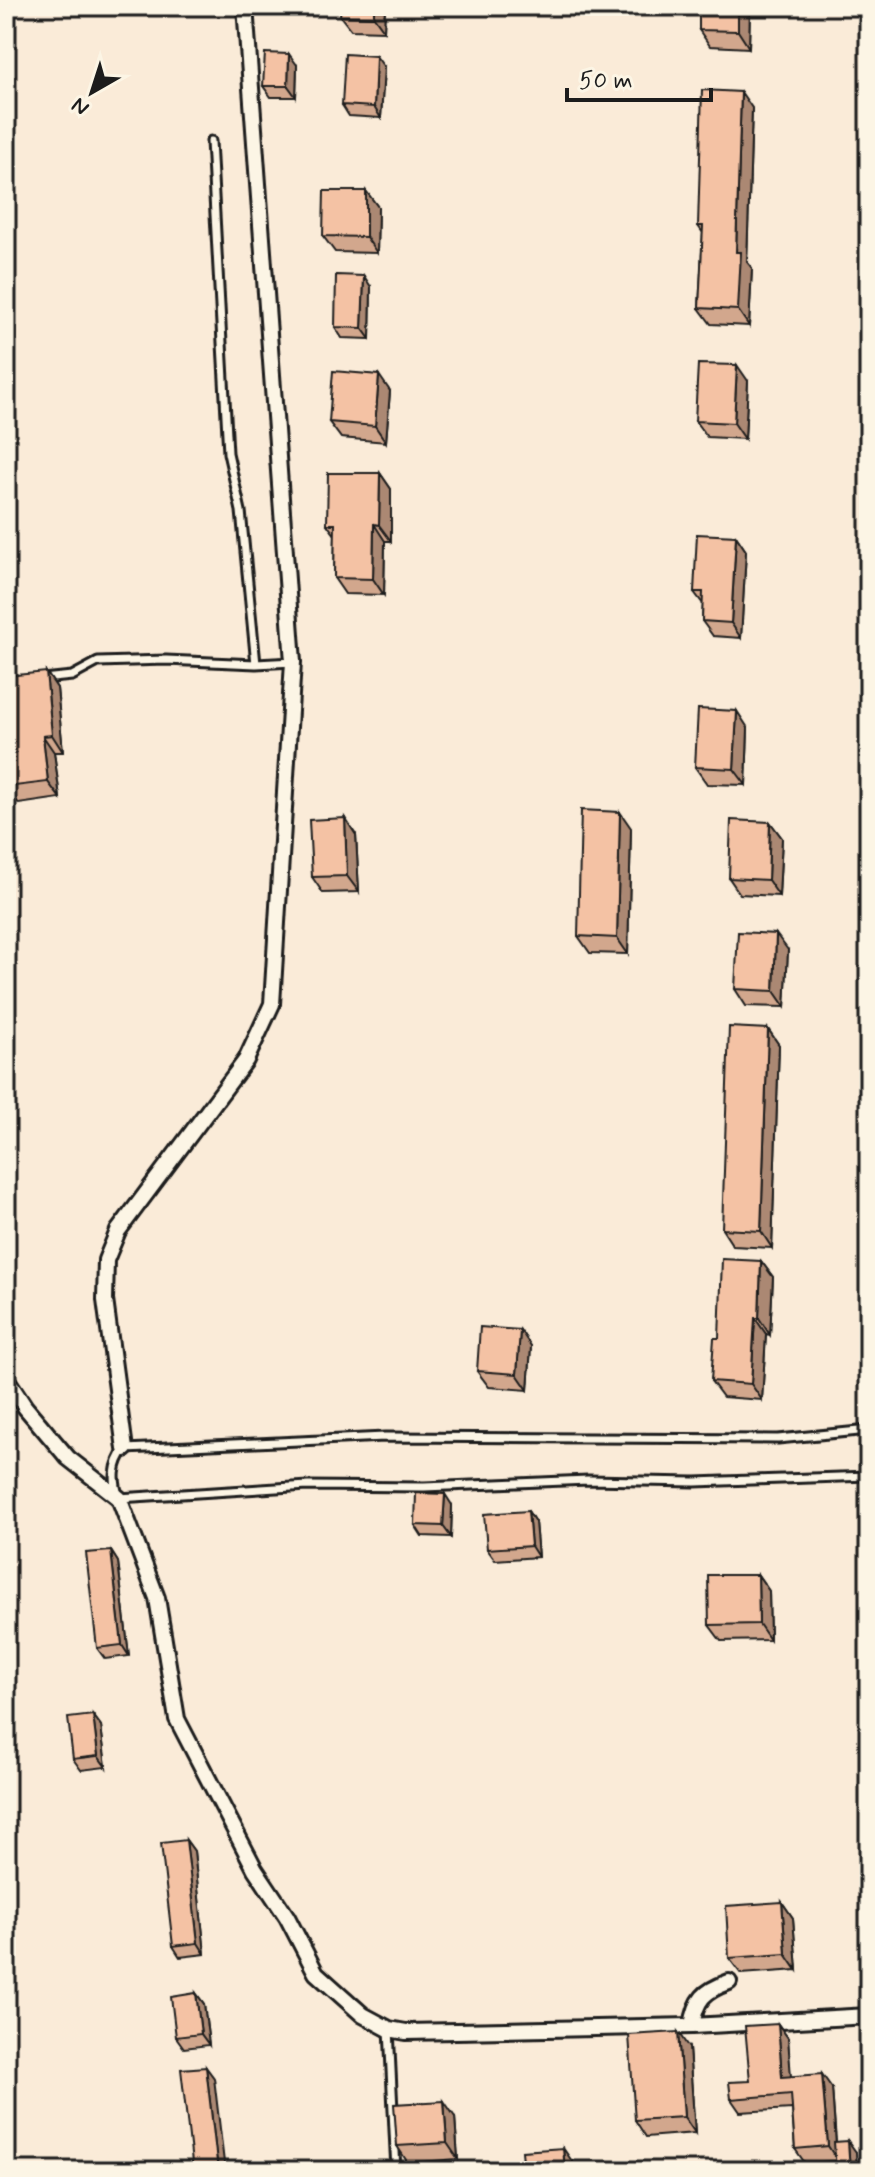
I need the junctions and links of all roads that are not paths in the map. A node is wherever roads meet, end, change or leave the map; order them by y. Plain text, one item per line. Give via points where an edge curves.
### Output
1 (245, 6) edge
2 (211, 141) dead end
3 (293, 662) junction
4 (256, 664) junction
5 (32, 680) edge
6 (6, 1378) edge
7 (869, 1430) edge
8 (125, 1449) junction
9 (869, 1476) edge
10 (119, 1498) junction
11 (729, 1982) dead end
12 (869, 2016) edge
13 (692, 2026) junction
14 (389, 2029) junction
15 (396, 2171) edge

1 - 3 street
2 - 4 lane via 228,453 241,511
3 - 4 lane
3 - 8 street via 272,1004 246,1060 118,1231 106,1260 105,1300
4 - 5 lane via 98,662 72,676
6 - 10 street via 68,1458
7 - 8 lane via 778,1439 385,1437
8 - 10 lane via 114,1480
9 - 10 lane via 308,1486
10 - 14 street via 157,1598 177,1719 316,1973 363,2015
11 - 13 street via 709,1989 699,2001
12 - 13 street
13 - 14 street
14 - 15 lane

